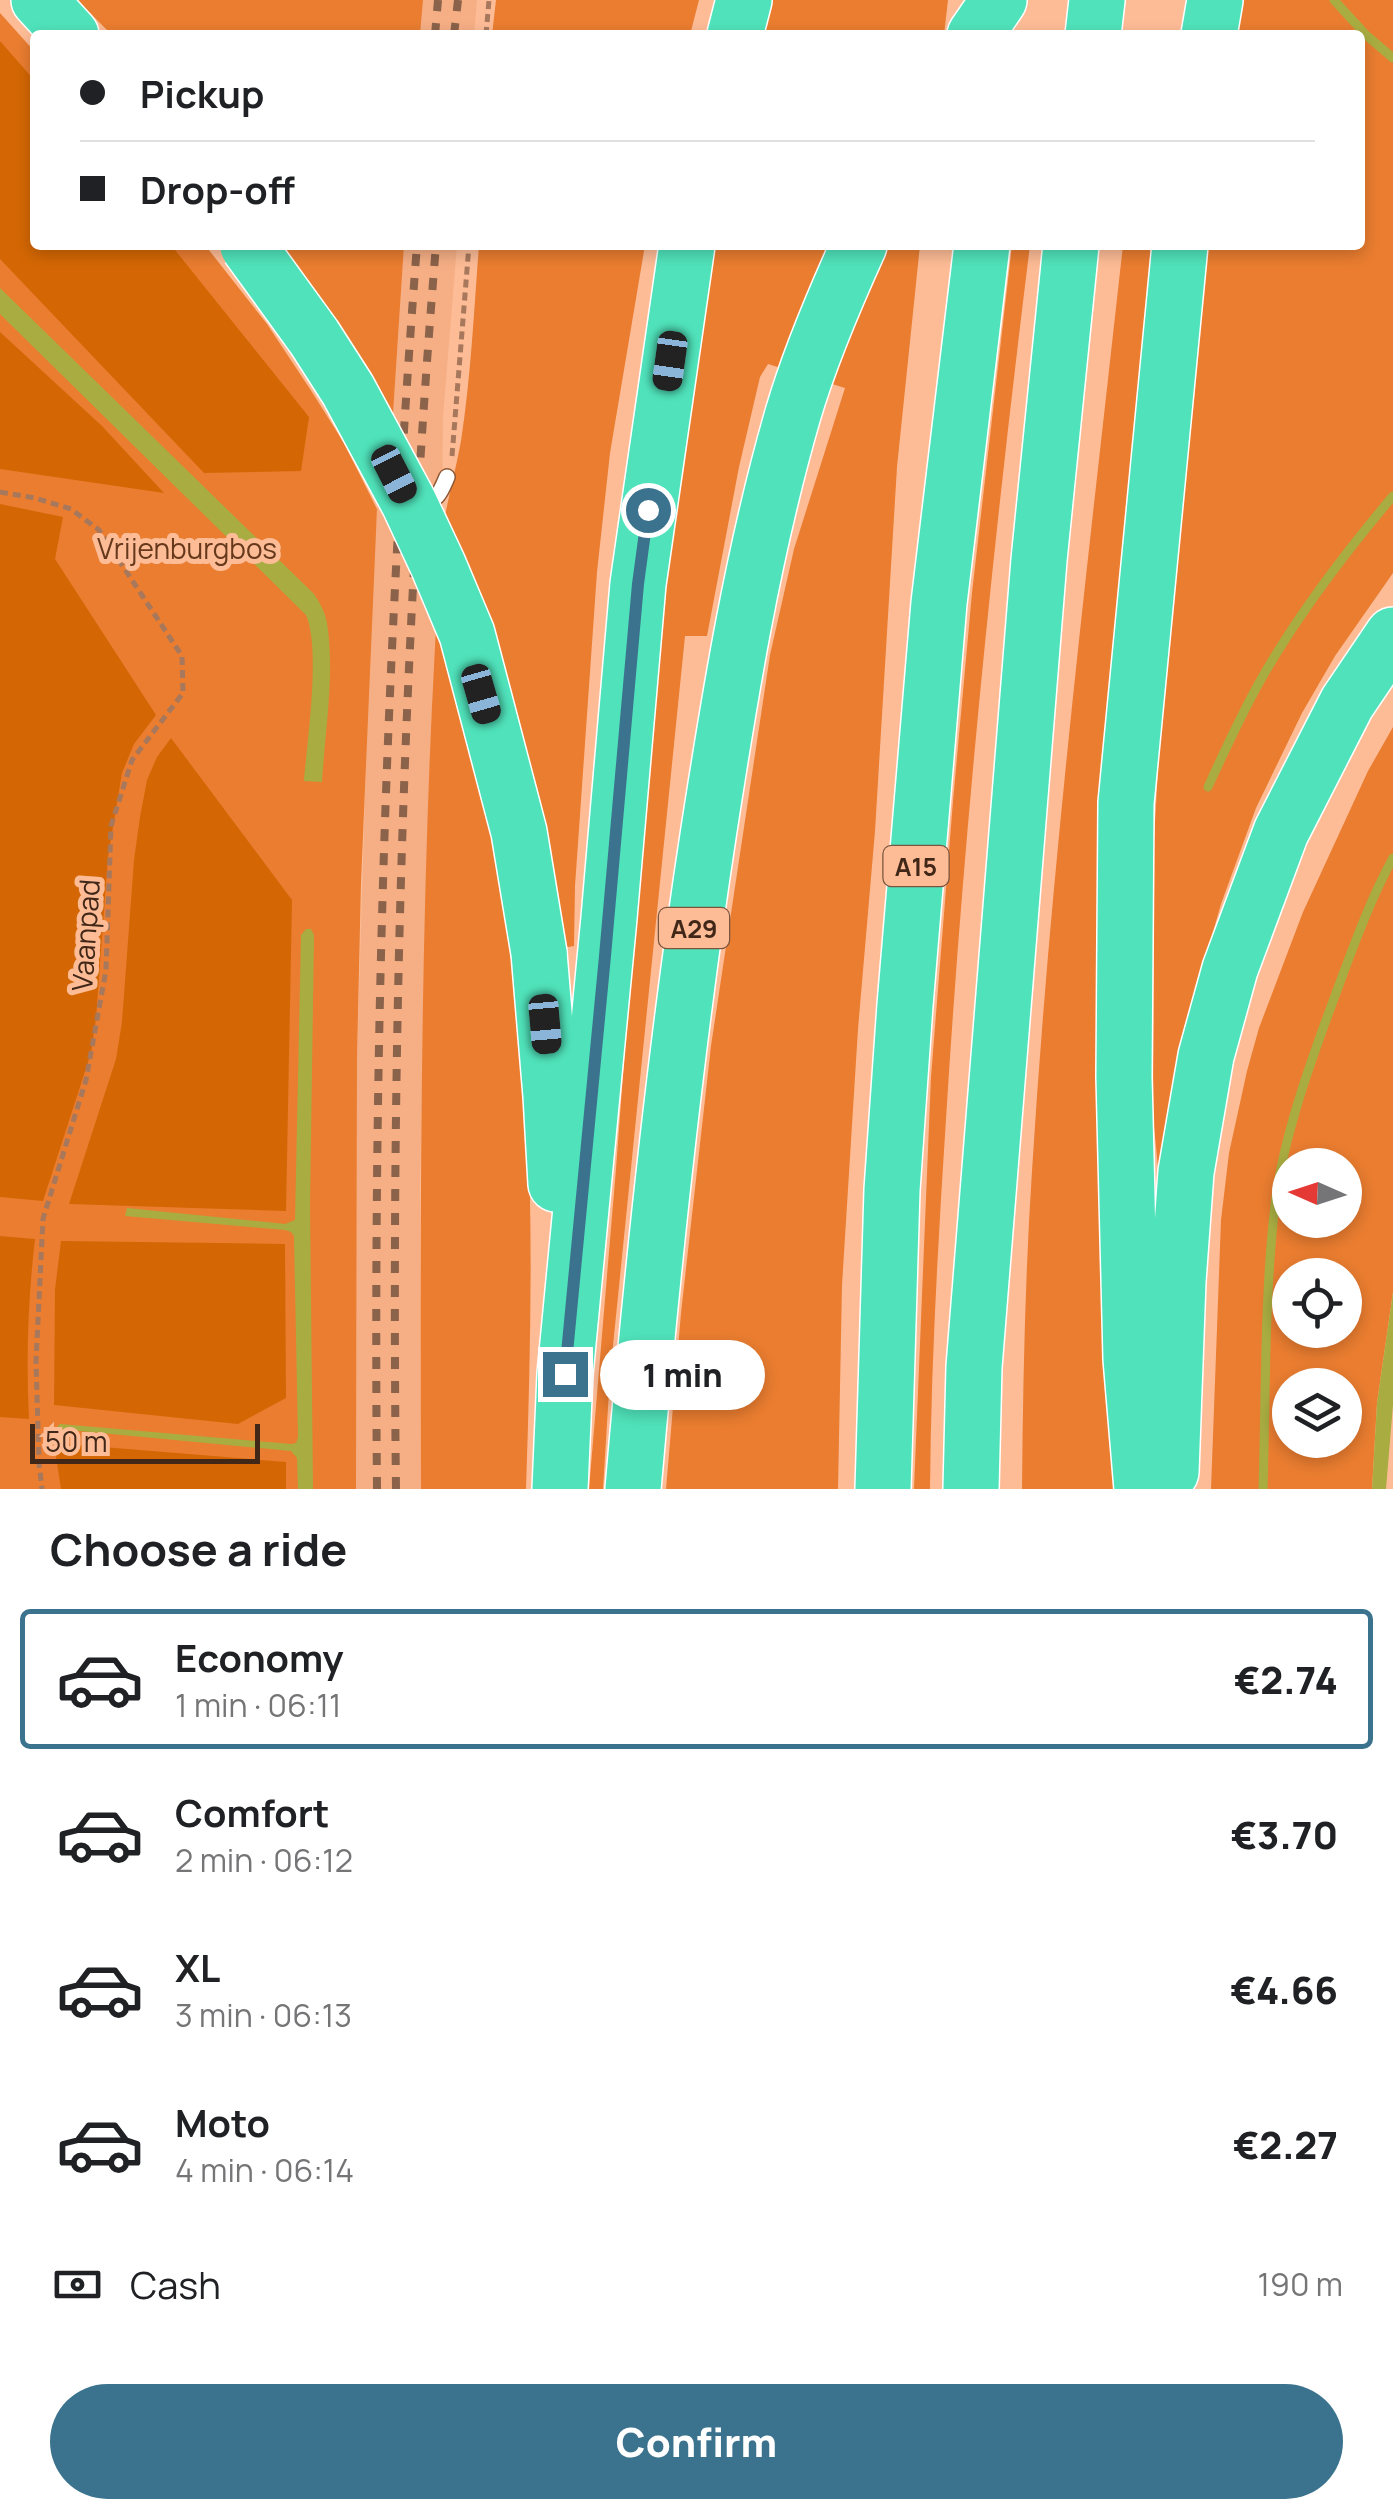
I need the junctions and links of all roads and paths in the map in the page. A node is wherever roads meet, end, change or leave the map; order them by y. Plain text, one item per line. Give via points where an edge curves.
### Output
1 (39, 0) edge
2 (488, 0) edge
3 (744, 0) edge
4 (999, 0) edge
5 (1011, 0) edge
6 (1097, 0) edge
7 (1215, 0) edge
8 (66, 30) edge
9 (486, 30) edge
10 (736, 30) edge
11 (979, 30) edge
12 (1008, 30) edge
13 (1094, 30) edge
14 (1211, 30) edge
15 (252, 250) edge
16 (469, 250) edge
17 (687, 250) edge
18 (857, 250) edge
19 (981, 250) edge
20 (1070, 250) edge
21 (1180, 250) edge
22 (448, 477) joint
23 (0, 492) edge
24 (400, 502) dead end
25 (1393, 634) edge
26 (565, 1374) junction
27 (42, 1489) edge
28 (560, 1489) edge
29 (633, 1489) edge
30 (883, 1489) edge
31 (971, 1489) edge
32 (1142, 1489) edge
33 (1171, 1489) edge

1 - 8 highway
2 - 9 path
3 - 10 highway
4 - 11 highway
5 - 12 highway
6 - 13 highway
7 - 14 highway
15 - 26 highway, bridge via 348,390 409,503 467,634 518,832 539,953
16 - 22 path
17 - 26 highway via 638,584
18 - 29 highway, A29 via 806,375 782,456 720,758 676,1072
19 - 30 highway, A15 via 939,603 906,986
20 - 31 highway via 974,1367
21 - 32 highway via 1126,803 1124,1077
22 - 24 lane via 432,501
23 - 27 path, Vaanpad via 71,509 99,530 182,656 183,693 132,760 111,826 106,970 86,1080 43,1220 36,1361
25 - 33 highway via 1347,704 1281,832 1230,968 1206,1056 1186,1172
26 - 28 highway

